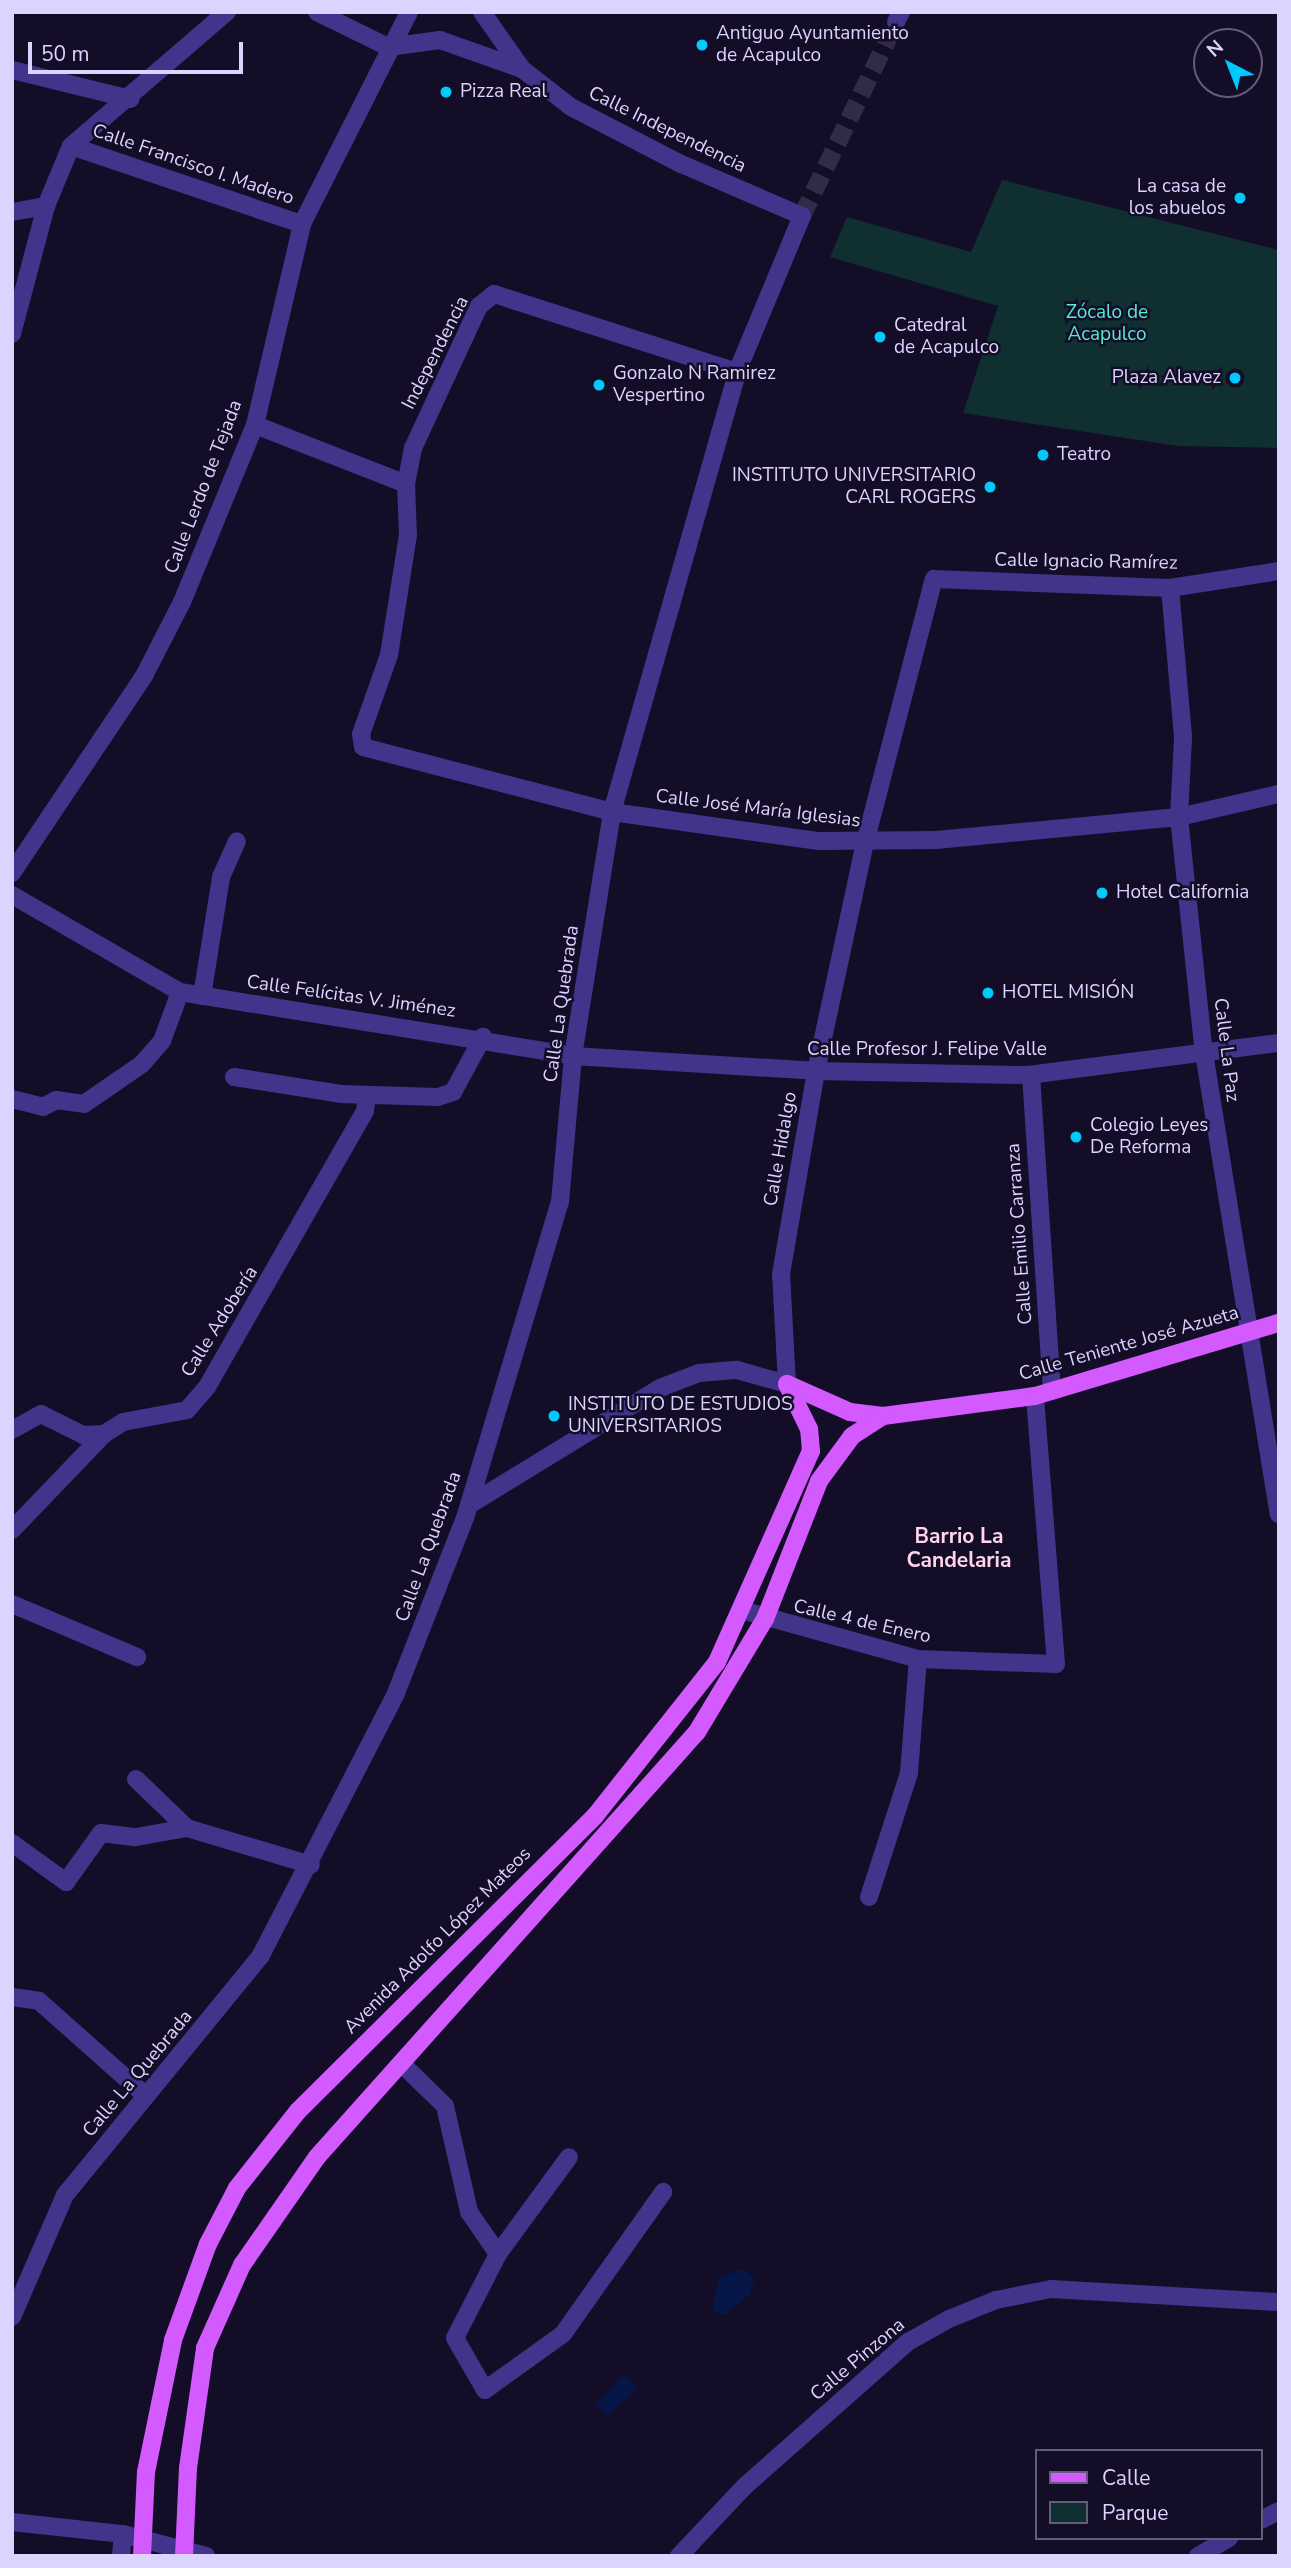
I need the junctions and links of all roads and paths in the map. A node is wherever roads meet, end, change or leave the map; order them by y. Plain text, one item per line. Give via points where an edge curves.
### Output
1 (227, 12) edge
2 (317, 12) edge
3 (409, 12) edge
4 (482, 12) edge
5 (388, 47) junction
6 (522, 69) junction
7 (12, 71) edge
8 (131, 99) junction
9 (71, 146) junction
10 (46, 206) junction
11 (12, 212) edge
12 (802, 216) joint
13 (302, 224) junction
14 (12, 334) edge
15 (737, 372) junction
16 (255, 425) junction
17 (406, 484) junction
18 (1279, 570) edge
19 (934, 579) joint
20 (1170, 588) junction
21 (1279, 793) edge
22 (612, 812) junction
23 (1179, 817) junction
24 (237, 841) dead end
25 (865, 843) junction
26 (12, 873) edge
27 (12, 895) edge
28 (180, 992) junction
29 (202, 996) junction
30 (483, 1037) junction
31 (1279, 1043) edge
32 (1204, 1053) junction
33 (573, 1056) junction
34 (816, 1071) junction
35 (1031, 1075) junction
36 (234, 1077) dead end
37 (367, 1096) junction
38 (12, 1099) edge
39 (1279, 1323) edge
40 (1247, 1331) junction
41 (787, 1384) junction
42 (1044, 1394) junction
43 (883, 1416) junction
44 (12, 1430) edge
45 (104, 1434) junction
46 (811, 1478) junction
47 (469, 1505) junction
48 (1279, 1514) edge
49 (12, 1530) edge
50 (12, 1604) edge
51 (745, 1611) junction
52 (765, 1619) junction
53 (137, 1657) dead end
54 (918, 1659) junction
55 (1056, 1664) joint
56 (136, 1779) dead end
57 (187, 1828) junction
58 (12, 1843) edge
59 (311, 1865) junction
60 (869, 1897) dead end
61 (12, 1997) edge
62 (402, 2064) junction
63 (146, 2096) junction
64 (569, 2157) dead end
65 (663, 2192) dead end
66 (498, 2254) junction
67 (1279, 2302) edge
68 (12, 2317) edge
69 (1279, 2511) edge
70 (1263, 2519) edge
71 (12, 2522) edge
72 (123, 2534) junction
73 (1226, 2540) edge
74 (143, 2547) edge
75 (184, 2551) edge
76 (121, 2556) edge
77 (206, 2556) edge
78 (679, 2556) edge
79 (1198, 2556) edge

1 - 8 street
2 - 5 street
3 - 5 street, Calle Lerdo de Tejada
4 - 6 street, Calle Independencia
5 - 6 street, Calle Independencia via 440,40
5 - 13 street, Calle Lerdo de Tejada
6 - 12 street, Calle Independencia via 583,113
7 - 8 street
8 - 9 street
9 - 10 street
9 - 13 street, Calle Francisco I. Madero
10 - 11 street
10 - 14 street
12 - 15 street, Calle La Quebrada
13 - 16 street, Calle Lerdo de Tejada
15 - 17 street, Independencia via 494,293 479,306 413,448
15 - 22 street, Calle La Quebrada
16 - 17 street
16 - 26 street, Calle Lerdo de Tejada via 145,674
17 - 22 street, Calle José María Iglesias via 408,535 388,655 361,734 363,747
18 - 20 street, Calle Ignacio Ramírez
19 - 20 street, Calle Ignacio Ramírez
19 - 25 street, Calle Hidalgo
20 - 23 street, Calle La Paz via 1183,738
21 - 23 street, Calle José María Iglesias
22 - 25 street, Calle José María Iglesias
22 - 33 street, Calle La Quebrada
23 - 25 street, Calle José María Iglesias
23 - 32 street, Calle La Paz
24 - 29 street via 221,877
25 - 34 street, Calle Hidalgo
27 - 28 street, Calle Felícitas V. Jiménez
28 - 29 street, Calle Felícitas V. Jiménez
28 - 38 street via 172,1022 142,1064 74,1104 56,1100 43,1107
29 - 30 street, Calle Felícitas V. Jiménez
30 - 33 street, Calle Felícitas V. Jiménez
30 - 37 street via 453,1092
31 - 32 street, Calle Profesor J. Felipe Valle
32 - 35 street, Calle Profesor J. Felipe Valle
32 - 40 street, Calle La Paz
33 - 34 street, Calle Profesor J. Felipe Valle
33 - 47 street, Calle La Quebrada via 560,1202
34 - 35 street, Calle Profesor J. Felipe Valle
34 - 41 street, Calle Hidalgo via 781,1275
35 - 42 street, Calle Emilio Carranza
36 - 37 street
37 - 45 street, Calle Adobería via 365,1111 207,1387 187,1410 122,1422
39 - 40 main road, Calle Teniente José Azueta
40 - 42 main road, Calle Teniente José Azueta
40 - 48 street, Calle La Paz
41 - 43 main road, Calle Teniente José Azueta via 850,1412
41 - 46 main road, Avenida Adolfo López Mateos via 809,1429
41 - 47 street via 737,1370 699,1373 660,1388
42 - 43 main road, Calle Teniente José Azueta
42 - 55 street, Calle Emilio Carranza
43 - 46 main road, Avenida Adolfo López Mateos via 852,1436
44 - 45 street via 41,1415 83,1435
45 - 49 street, Calle Adobería
46 - 51 main road, Avenida Adolfo López Mateos
46 - 52 main road, Avenida Adolfo López Mateos
47 - 59 street, Calle La Quebrada via 396,1693
50 - 53 street via 33,1618
51 - 52 street, Calle 4 de Enero
51 - 74 main road, Avenida Adolfo López Mateos via 678,1720 594,1816 298,2111 237,2188 208,2244 173,2340 146,2472
52 - 54 street, Calle 4 de Enero
52 - 62 main road, Avenida Adolfo López Mateos via 697,1732
54 - 55 street, Calle 4 de Enero
54 - 60 street via 909,1773
56 - 57 street
57 - 58 street via 136,1837 101,1833 66,1882
57 - 59 street
59 - 63 street, Calle La Quebrada via 260,1957
61 - 63 street via 39,2001
62 - 66 street via 445,2106 469,2212
62 - 75 main road, Avenida Adolfo López Mateos via 317,2157 242,2265 205,2348 188,2468
63 - 68 street, Calle La Quebrada via 65,2195
64 - 66 street
65 - 66 street via 563,2334 485,2390 455,2338
67 - 78 street, Calle Pinzona via 1051,2289 996,2300 949,2319 908,2342 745,2486
69 - 70 street
71 - 72 street
72 - 74 street
72 - 76 street
73 - 79 street
74 - 75 street
75 - 77 street

